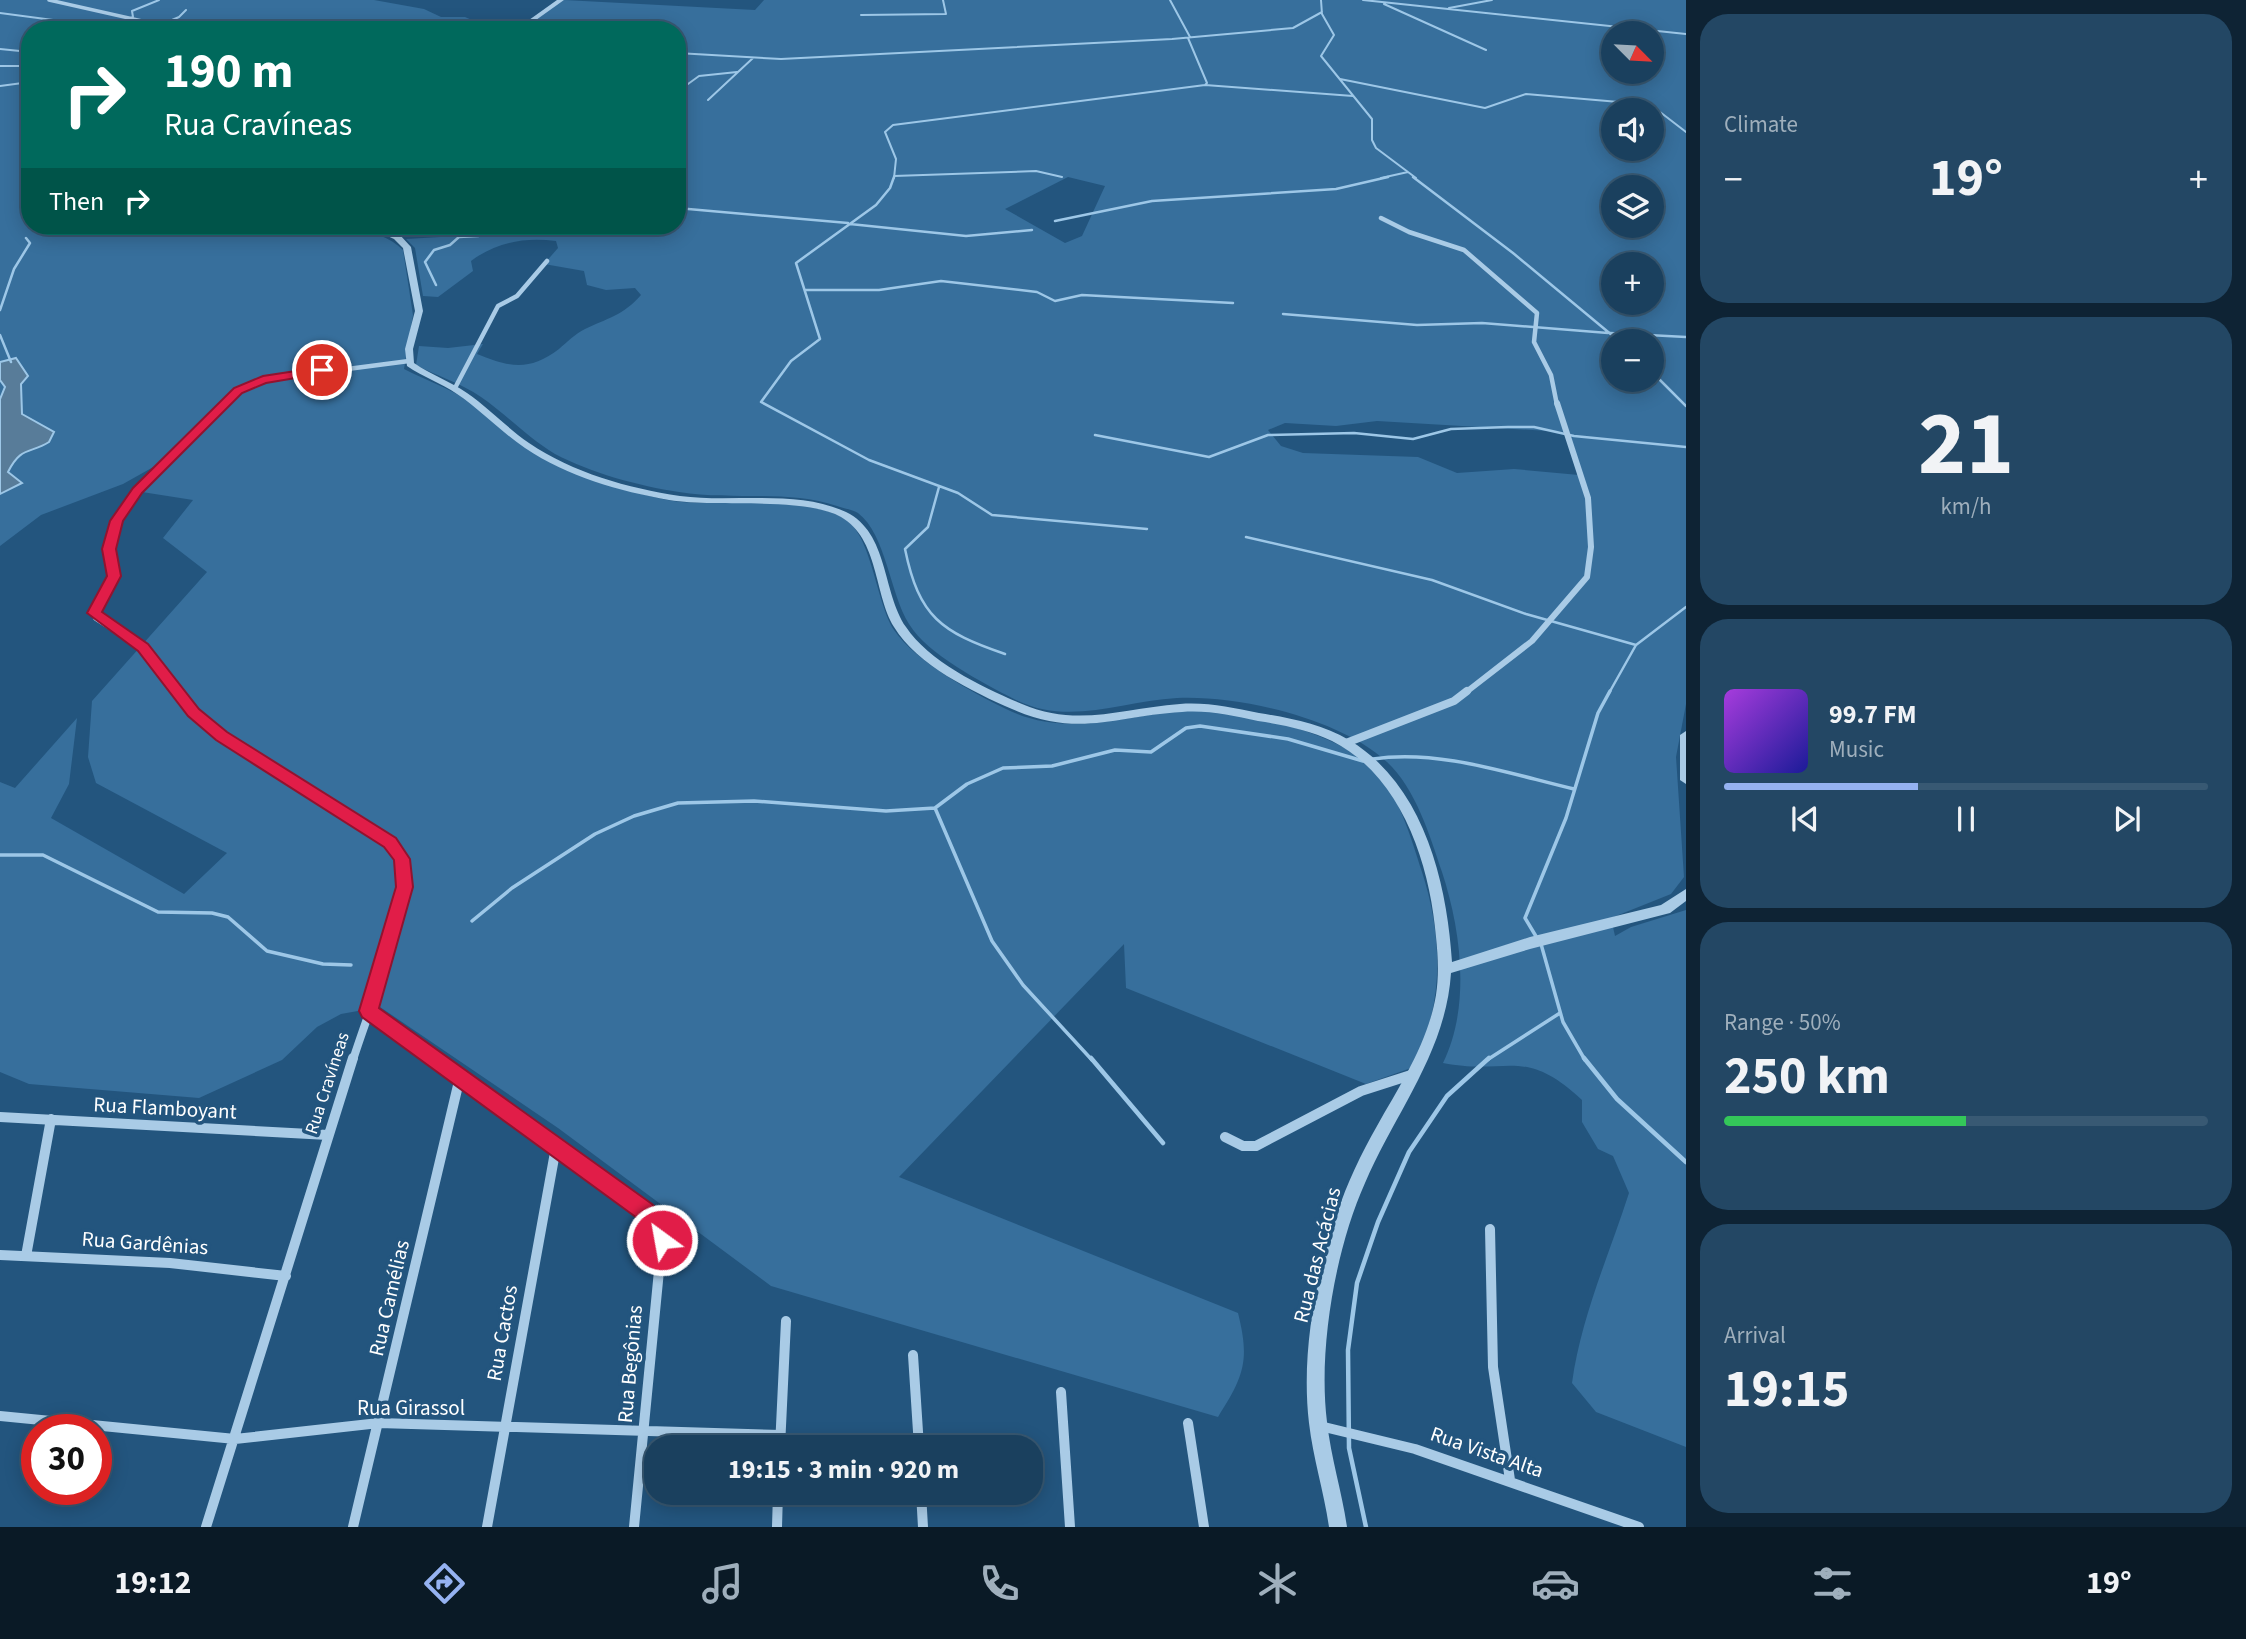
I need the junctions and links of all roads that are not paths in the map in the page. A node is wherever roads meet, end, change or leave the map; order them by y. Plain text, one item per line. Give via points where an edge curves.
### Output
1 (49, 0) edge
2 (561, 0) edge
3 (142, 21) edge
4 (531, 21) edge
5 (1381, 218) dead end
6 (395, 235) edge
7 (547, 261) dead end
8 (409, 360) junction
9 (455, 388) junction
10 (1686, 735) edge
11 (1346, 743) junction
12 (1686, 780) edge
13 (1686, 894) edge
14 (1446, 969) junction
15 (368, 1011) junction
16 (1415, 1074) junction
17 (460, 1077) junction
18 (0, 1117) edge
19 (51, 1119) junction
20 (328, 1135) junction
21 (1225, 1137) dead end
22 (556, 1147) junction
23 (1490, 1229) dead end
24 (0, 1255) edge
25 (26, 1256) junction
26 (286, 1276) junction
27 (786, 1321) dead end
28 (913, 1355) dead end
29 (1061, 1392) dead end
30 (0, 1416) edge
31 (379, 1423) junction
32 (1188, 1423) dead end
33 (1318, 1426) junction
34 (505, 1429) junction
35 (643, 1434) junction
36 (663, 1435) edge
37 (781, 1435) edge
38 (918, 1435) edge
39 (235, 1439) junction
40 (1510, 1480) junction
41 (778, 1505) edge
42 (922, 1505) edge
43 (206, 1527) edge
44 (353, 1527) edge
45 (488, 1527) edge
46 (634, 1527) edge
47 (777, 1527) edge
48 (923, 1527) edge
49 (1070, 1527) edge
50 (1203, 1527) edge
51 (1338, 1527) edge
52 (1639, 1527) edge

1 - 3 street
2 - 4 street
5 - 11 street via 1464,250 1537,313 1534,342 1551,375 1588,498 1590,562 1587,577 1532,641 1454,701
6 - 8 street via 407,247 419,312
7 - 9 street via 517,296 498,306
8 - 9 street via 418,370
8 - 15 street, Rua Cravíneas via 263,380 238,390 122,513 109,549 114,576 94,613 143,648 205,723 251,757 380,835 402,859 404,887
9 - 11 street via 536,452 625,486 683,499 795,505 845,515 864,536 905,635 950,670 1037,714 1096,720 1202,706 1269,718
10 - 12 street
11 - 14 street via 1388,779 1411,820 1435,892
13 - 14 street via 1665,909
14 - 16 street, Rua das Acácias via 1436,1023
15 - 17 street
15 - 20 street, Rua Cravíneas
16 - 21 street via 1361,1091 1256,1146 1243,1146
16 - 33 street, Rua das Acácias via 1354,1189 1337,1247 1318,1343
17 - 22 street
17 - 31 street, Rua Camélias
18 - 19 street, Rua Flamboyant
19 - 20 street, Rua Flamboyant
19 - 25 street
20 - 26 street, Rua Cravíneas
22 - 34 street, Rua Cactos
22 - 35 street, Rua Begônias via 657,1223 662,1240
23 - 40 street via 1493,1367
24 - 25 street, Rua Gardênias
25 - 26 street, Rua Gardênias via 157,1262
26 - 39 street, Rua Cravíneas
27 - 37 street
28 - 38 street
29 - 49 street
30 - 39 street, Rua Girassol
31 - 34 street, Rua Girassol
31 - 39 street, Rua Girassol
31 - 44 street, Rua Camélias
32 - 50 street
33 - 40 street, Rua Vista Alta via 1415,1448
33 - 51 street, Rua das Acácias
34 - 35 street, Rua Girassol
34 - 45 street, Rua Cactos
35 - 36 street, Rua Girassol
35 - 46 street, Rua Begônias
39 - 43 street, Rua Cravíneas
40 - 52 street, Rua Vista Alta
41 - 47 street
42 - 48 street

